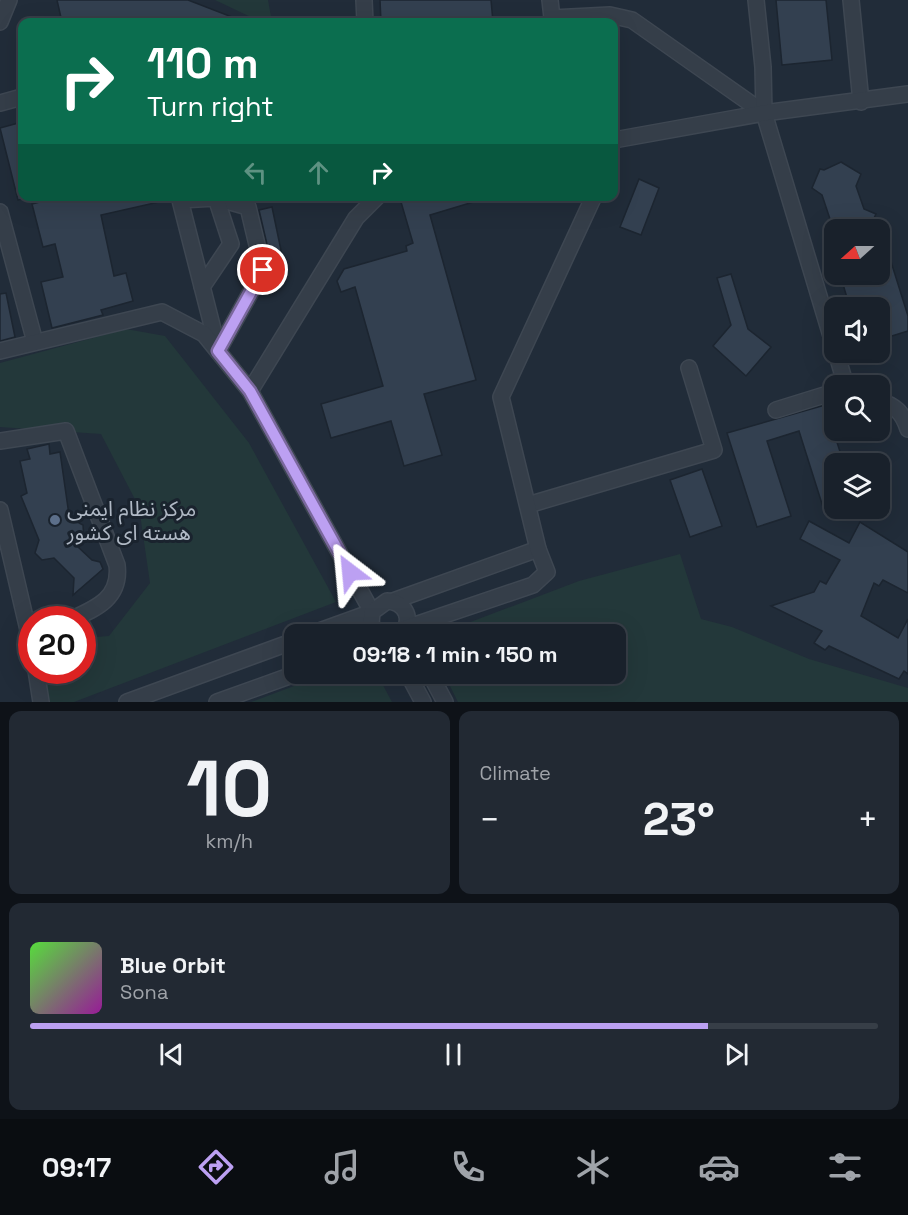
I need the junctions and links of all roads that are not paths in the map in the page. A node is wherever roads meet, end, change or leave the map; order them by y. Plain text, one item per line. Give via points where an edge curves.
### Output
1 (9, 0) edge
2 (364, 0) edge
3 (550, 0) edge
4 (756, 0) edge
5 (851, 0) edge
6 (365, 18) edge
7 (0, 22) edge
8 (908, 94) edge
9 (18, 98) edge
10 (861, 102) junction
11 (0, 103) edge
12 (764, 113) junction
13 (618, 140) edge
14 (180, 201) edge
15 (217, 201) edge
16 (227, 201) edge
17 (373, 201) edge
18 (592, 201) edge
19 (0, 212) edge
20 (202, 287) junction
21 (824, 313) edge
22 (35, 342) junction
23 (0, 351) edge
24 (218, 351) junction
25 (689, 368) dead end
26 (250, 391) junction
27 (824, 395) edge
28 (890, 404) edge
29 (776, 410) dead end
30 (908, 429) edge
31 (0, 441) edge
32 (528, 505) junction
33 (0, 510) edge
34 (538, 549) junction
35 (393, 601) junction
36 (23, 606) edge
37 (96, 607) edge
38 (372, 612) junction
39 (339, 624) edge
40 (371, 624) edge
41 (406, 624) edge
42 (428, 624) edge
43 (284, 645) edge
44 (284, 678) edge
45 (38, 684) edge
46 (413, 684) edge
47 (435, 684) edge
48 (41, 702) edge
49 (127, 702) edge
50 (217, 702) edge
51 (423, 702) edge
52 (445, 702) edge

1 - 7 lane
2 - 6 lane
3 - 12 lane via 552,18 609,15 632,20
4 - 12 lane
5 - 10 lane
8 - 10 lane
9 - 11 lane
10 - 12 lane
12 - 13 lane
12 - 21 lane
14 - 20 lane
15 - 20 lane via 231,244
16 - 24 lane via 248,207 263,270
17 - 26 lane via 356,218
18 - 32 lane via 501,397
19 - 22 lane
20 - 24 lane
22 - 23 lane
22 - 24 lane via 162,312 204,334
24 - 26 lane
25 - 32 lane via 714,450
26 - 38 lane
27 - 29 lane
28 - 30 lane via 899,411
31 - 37 lane via 66,431 117,564 117,587
32 - 34 lane
33 - 36 lane
34 - 35 lane
34 - 42 lane via 547,572 533,585
35 - 38 lane via 381,603
35 - 41 lane via 406,612
38 - 39 lane
38 - 40 lane
43 - 49 lane
44 - 50 lane
45 - 48 lane
46 - 51 lane
47 - 52 lane

